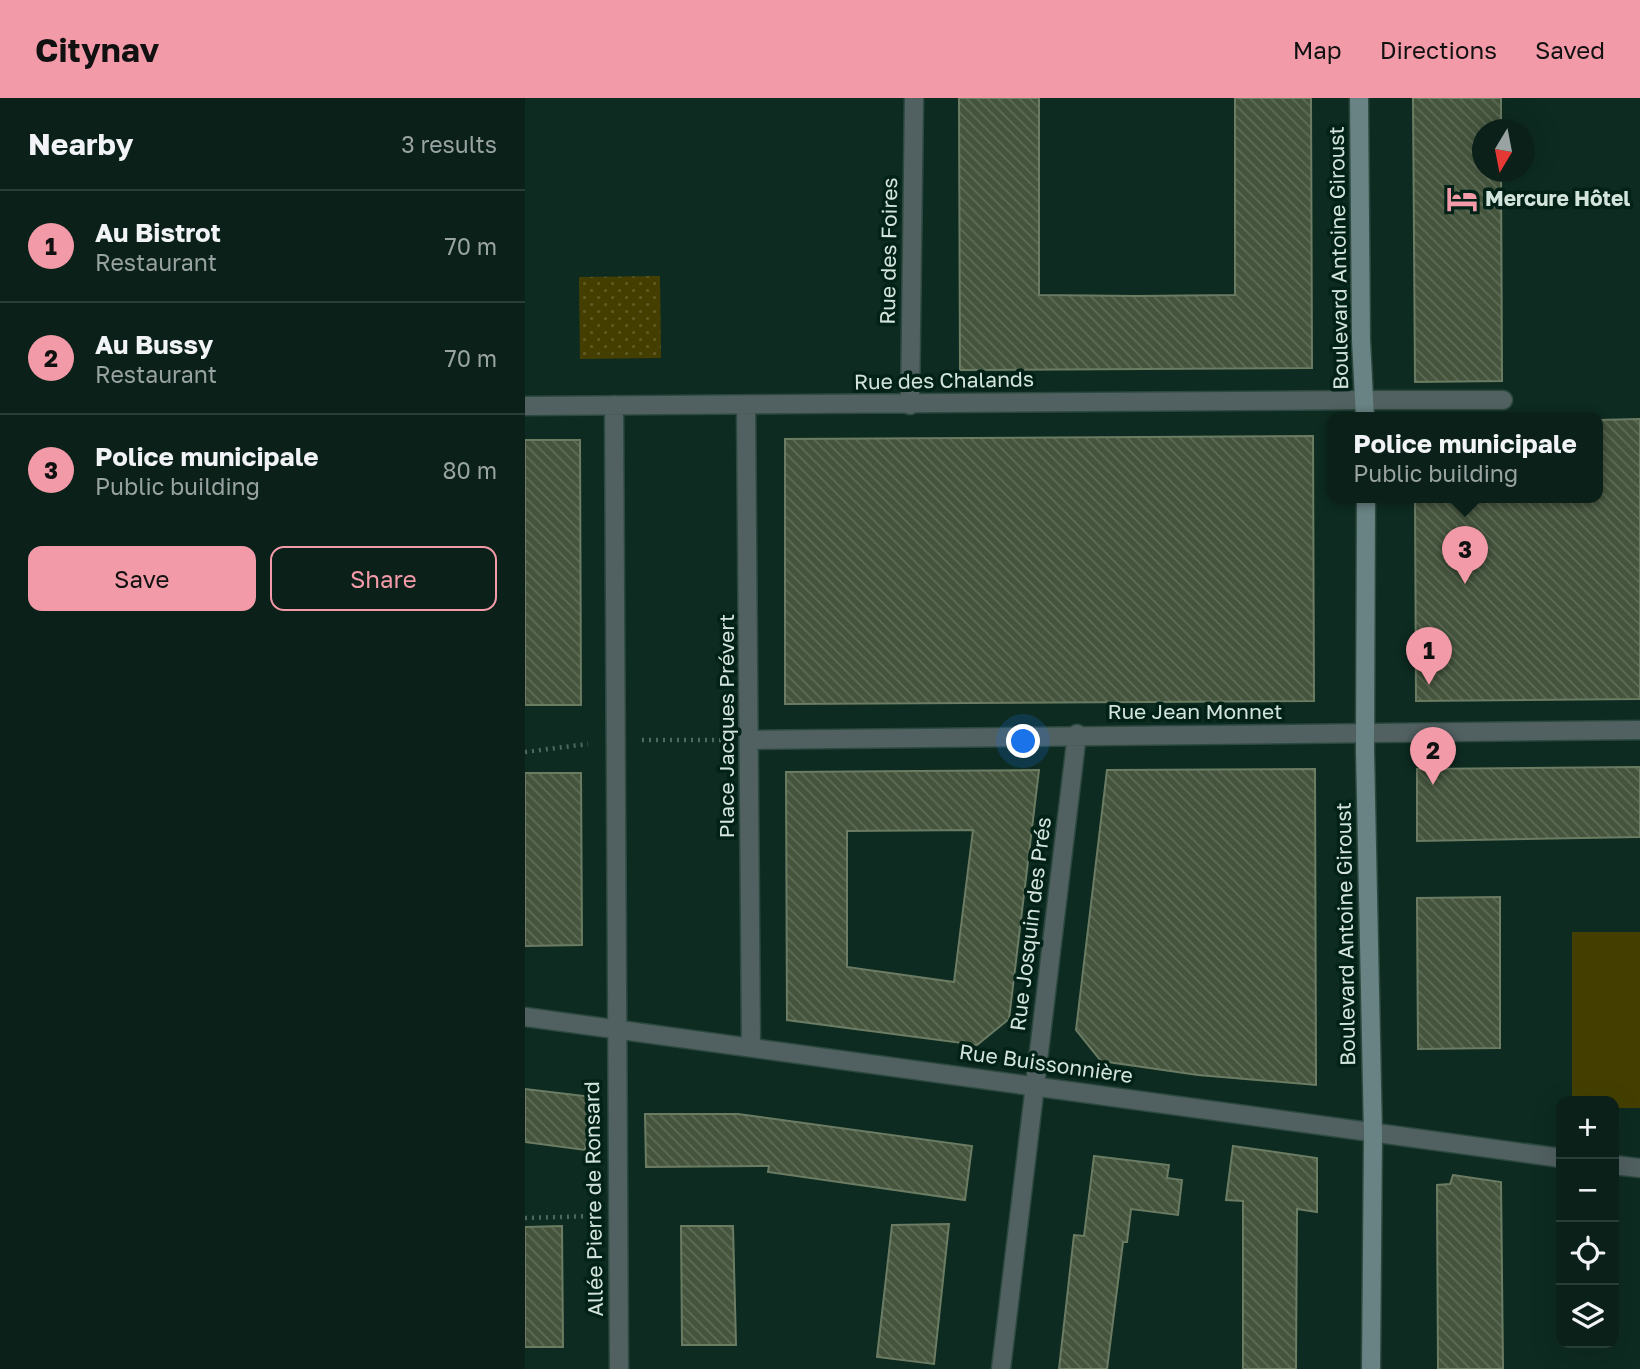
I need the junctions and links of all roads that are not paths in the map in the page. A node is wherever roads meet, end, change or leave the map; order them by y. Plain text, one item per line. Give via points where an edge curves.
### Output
1 (914, 98) edge
2 (1359, 98) edge
3 (1503, 400) dead end
4 (614, 405) junction
5 (910, 405) junction
6 (525, 406) edge
7 (746, 406) junction
8 (1364, 409) edge
9 (1366, 503) edge
10 (1640, 730) edge
11 (1366, 732) junction
12 (1077, 734) junction
13 (750, 740) junction
14 (525, 1017) edge
15 (615, 1028) junction
16 (751, 1046) junction
17 (1037, 1085) junction
18 (1373, 1134) junction
19 (1556, 1157) edge
20 (1619, 1166) edge
21 (1640, 1168) edge
22 (619, 1369) edge
23 (1001, 1369) edge
24 (1371, 1369) edge

1 - 5 street, Rue des Foires
2 - 8 street, Boulevard Antoine Giroust
3 - 8 street, Rue des Chalands
4 - 6 street, Rue des Chalands
4 - 7 street, Rue des Chalands
4 - 15 street
5 - 7 street, Rue des Chalands
5 - 8 street, Rue des Chalands
7 - 13 street, Place Jacques Prévert
9 - 11 street, Boulevard Antoine Giroust
10 - 11 street, Rue Jean Monnet
11 - 12 street, Rue Jean Monnet
11 - 18 street, Boulevard Antoine Giroust
12 - 13 street, Rue Jean Monnet
12 - 17 street, Rue Josquin des Prés
13 - 16 street, Place Jacques Prévert
14 - 15 street, Rue Buissonnière
15 - 16 street, Rue Buissonnière
15 - 22 street, Allée Pierre de Ronsard
16 - 17 street, Rue Buissonnière
17 - 18 street, Rue Buissonnière
17 - 23 street, Rue Josquin des Prés
18 - 19 street, Rue Buissonnière
18 - 24 street, Boulevard Antoine Giroust
20 - 21 street

